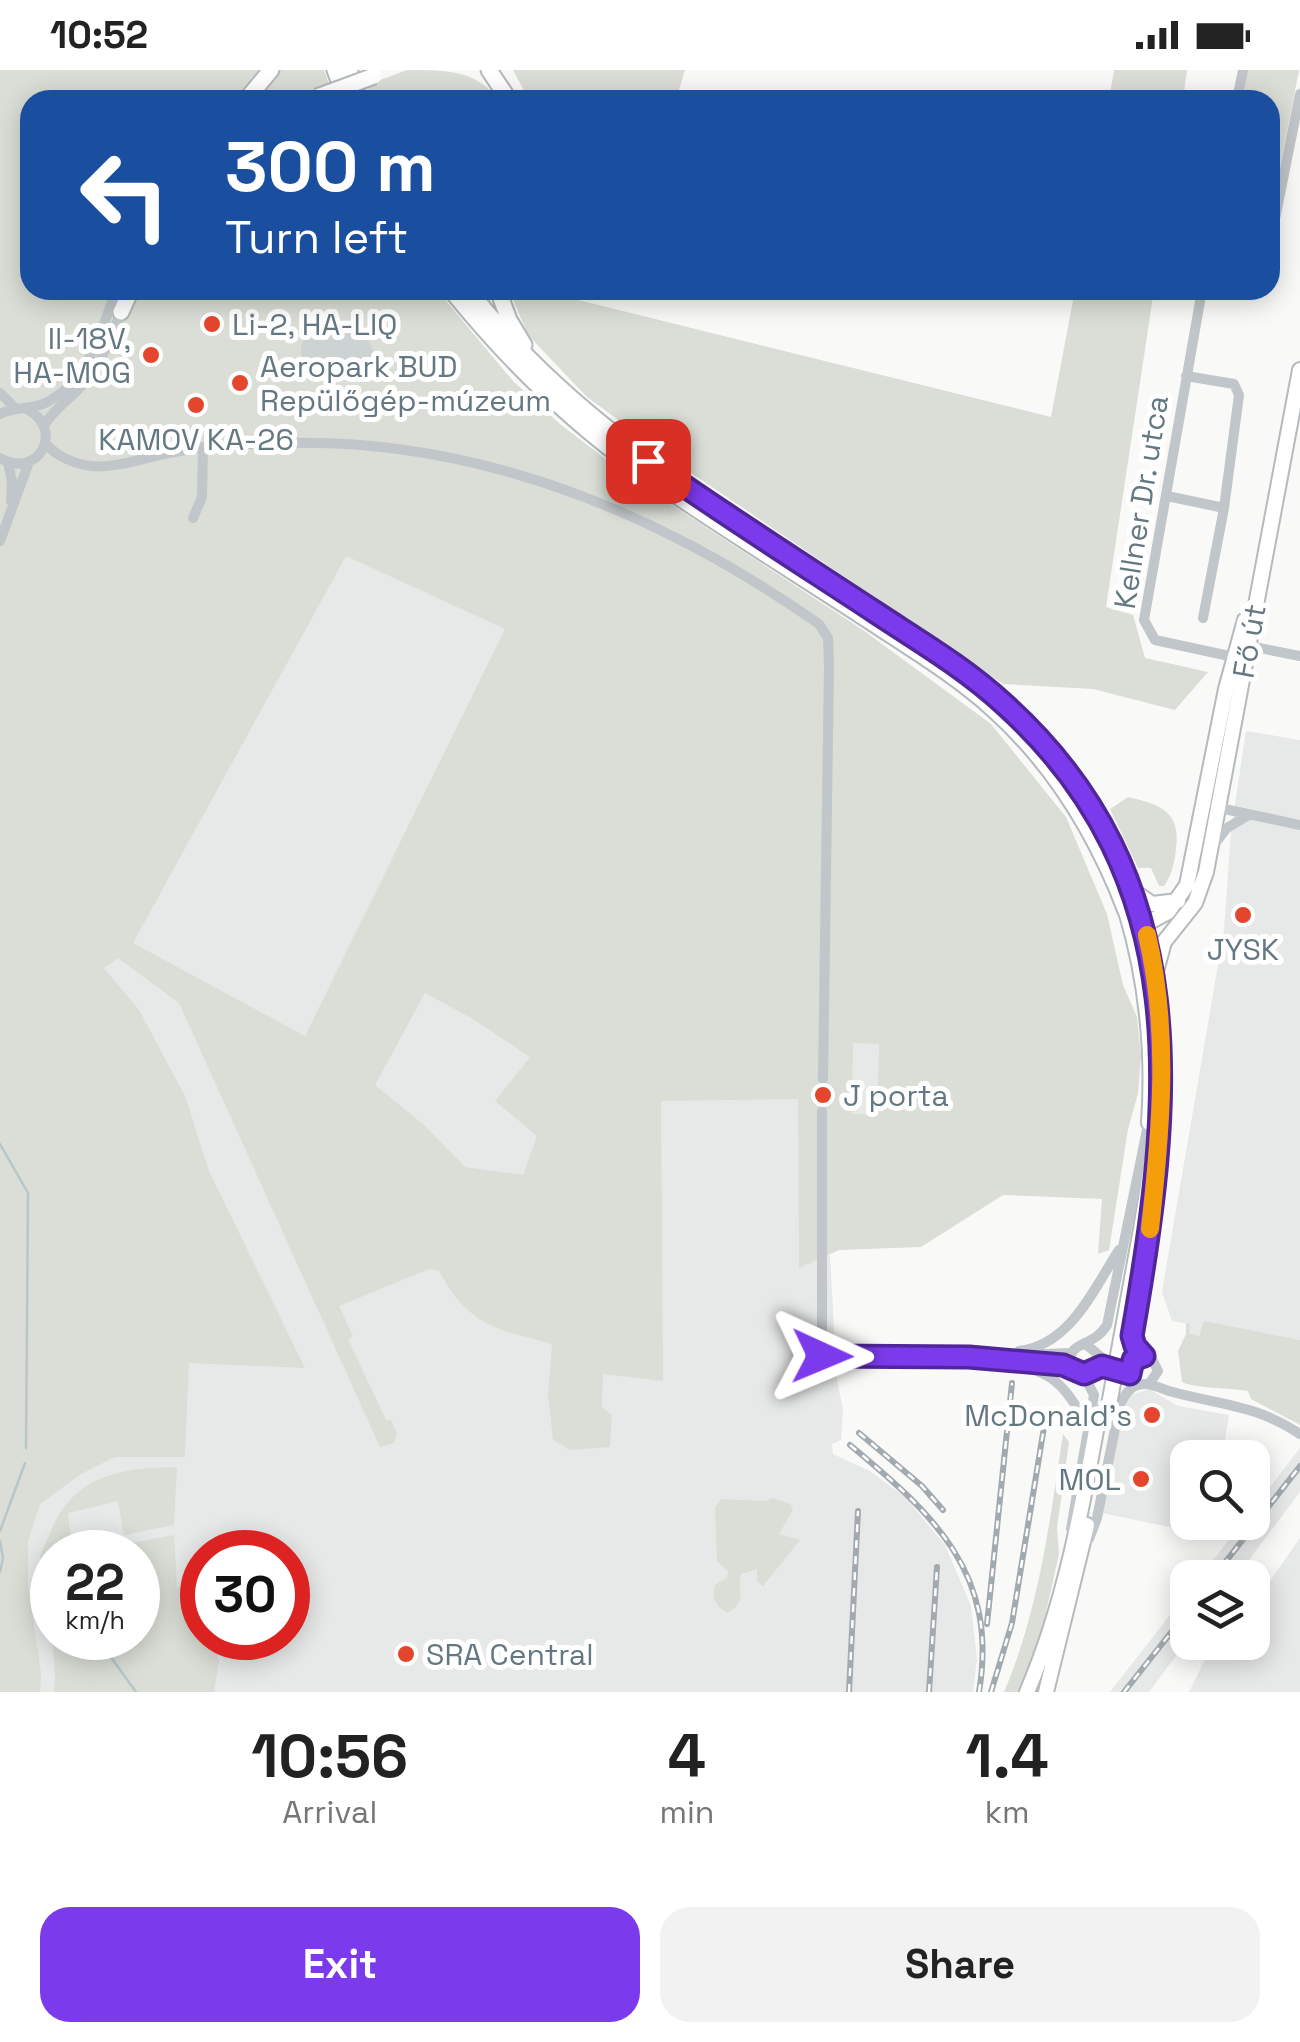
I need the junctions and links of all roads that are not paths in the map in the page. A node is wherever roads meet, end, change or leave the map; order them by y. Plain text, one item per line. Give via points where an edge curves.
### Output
1 (271, 70) edge
2 (382, 73) edge
3 (254, 90) edge
4 (337, 90) edge
5 (1300, 94) edge
6 (1280, 194) edge
7 (112, 300) edge
8 (126, 300) edge
9 (460, 300) edge
10 (477, 300) edge
11 (502, 300) edge
12 (1200, 300) edge
13 (121, 312) joint
14 (536, 367) junction
15 (1300, 370) edge
16 (1186, 376) junction
17 (1298, 387) edge
18 (0, 392) edge
19 (20, 408) junction
20 (0, 414) edge
21 (44, 426) junction
22 (45, 442) junction
23 (202, 447) junction
24 (4, 460) edge
25 (33, 460) junction
26 (76, 462) junction
27 (1167, 496) junction
28 (1224, 508) junction
29 (10, 512) junction
30 (192, 518) dead end
31 (0, 541) edge
32 (1263, 562) junction
33 (1203, 618) dead end
34 (1248, 646) junction
35 (1300, 656) edge
36 (1234, 657) junction
37 (1242, 684) junction
38 (1211, 806) junction
39 (1248, 816) junction
40 (1300, 826) edge
41 (1210, 850) junction
42 (1126, 878) junction
43 (1185, 905) junction
44 (1126, 911) junction
45 (1142, 927) junction
46 (1136, 948) junction
47 (1155, 975) junction
48 (823, 1079) tunnel mouth
49 (822, 1111) tunnel mouth
50 (1154, 1126) junction
51 (1122, 1245) junction
52 (1086, 1345) junction
53 (1070, 1353) junction
54 (1097, 1354) junction
55 (969, 1357) junction
56 (1138, 1358) junction
57 (1071, 1368) junction
58 (1096, 1368) junction
59 (1158, 1371) junction
60 (1084, 1374) junction
61 (1130, 1374) junction
62 (1144, 1384) junction
63 (1184, 1394) junction
64 (1088, 1429) junction
65 (1300, 1434) edge
66 (1073, 1567) junction
67 (1027, 1692) edge
68 (1046, 1692) edge

1 - 3 highway
2 - 4 highway, bridge
5 - 6 street
7 - 19 street via 80,374 52,400
8 - 13 highway
9 - 44 highway via 519,368 604,444 994,709 1075,805
10 - 14 highway
11 - 14 highway
12 - 16 street, Kellner Dr. utca
13 - 21 street via 99,363
14 - 42 highway via 648,461 1002,702 1065,770
15 - 17 main road, Fő út
16 - 27 street, Kellner Dr. utca
16 - 28 street via 1238,388
17 - 32 main road, Fő út
18 - 19 street
19 - 20 street
19 - 21 street
21 - 22 street
22 - 25 street
22 - 26 street
23 - 26 street via 98,466
23 - 30 street via 202,497
23 - 48 street via 360,445 526,475 670,534 824,629 830,664
24 - 25 street
24 - 29 street via 12,481
25 - 26 street
25 - 29 street
27 - 28 street
27 - 36 street, Kellner Dr. utca via 1146,628 1163,643
28 - 33 street
29 - 31 street
32 - 34 main road, Fő út
32 - 36 main road
34 - 35 street
34 - 37 main road, Fő út
36 - 37 main road
36 - 38 main road
37 - 38 main road, Fő út
38 - 39 street
38 - 41 main road, Fő út
38 - 43 main road
39 - 40 street
39 - 41 street via 1227,828
41 - 43 main road, Fő út via 1200,890
42 - 43 main road via 1141,899
42 - 45 main road
43 - 45 main road via 1164,929
43 - 47 main road
44 - 45 main road
44 - 46 main road
45 - 46 main road
45 - 47 main road
46 - 50 main road via 1152,1047
47 - 50 main road via 1162,1043
49 - 55 street via 822,1356
50 - 51 street
50 - 56 street via 1148,1249 1132,1336
50 - 66 main road, bridge
51 - 52 street via 1107,1325
51 - 55 street via 1073,1321 1050,1341 1026,1351
52 - 53 street
52 - 54 street
53 - 55 street
53 - 57 street
54 - 56 street via 1114,1362
54 - 58 street
55 - 57 street
55 - 64 street via 1042,1370 1066,1389
56 - 59 street via 1156,1362
56 - 61 street
57 - 60 street
58 - 60 street
58 - 61 street
59 - 62 street
59 - 63 street
60 - 64 street via 1094,1395
61 - 62 street
62 - 63 street
62 - 66 street via 1120,1404 1097,1518
63 - 65 street via 1250,1408
64 - 66 street via 1072,1517
66 - 67 main road
66 - 68 main road

